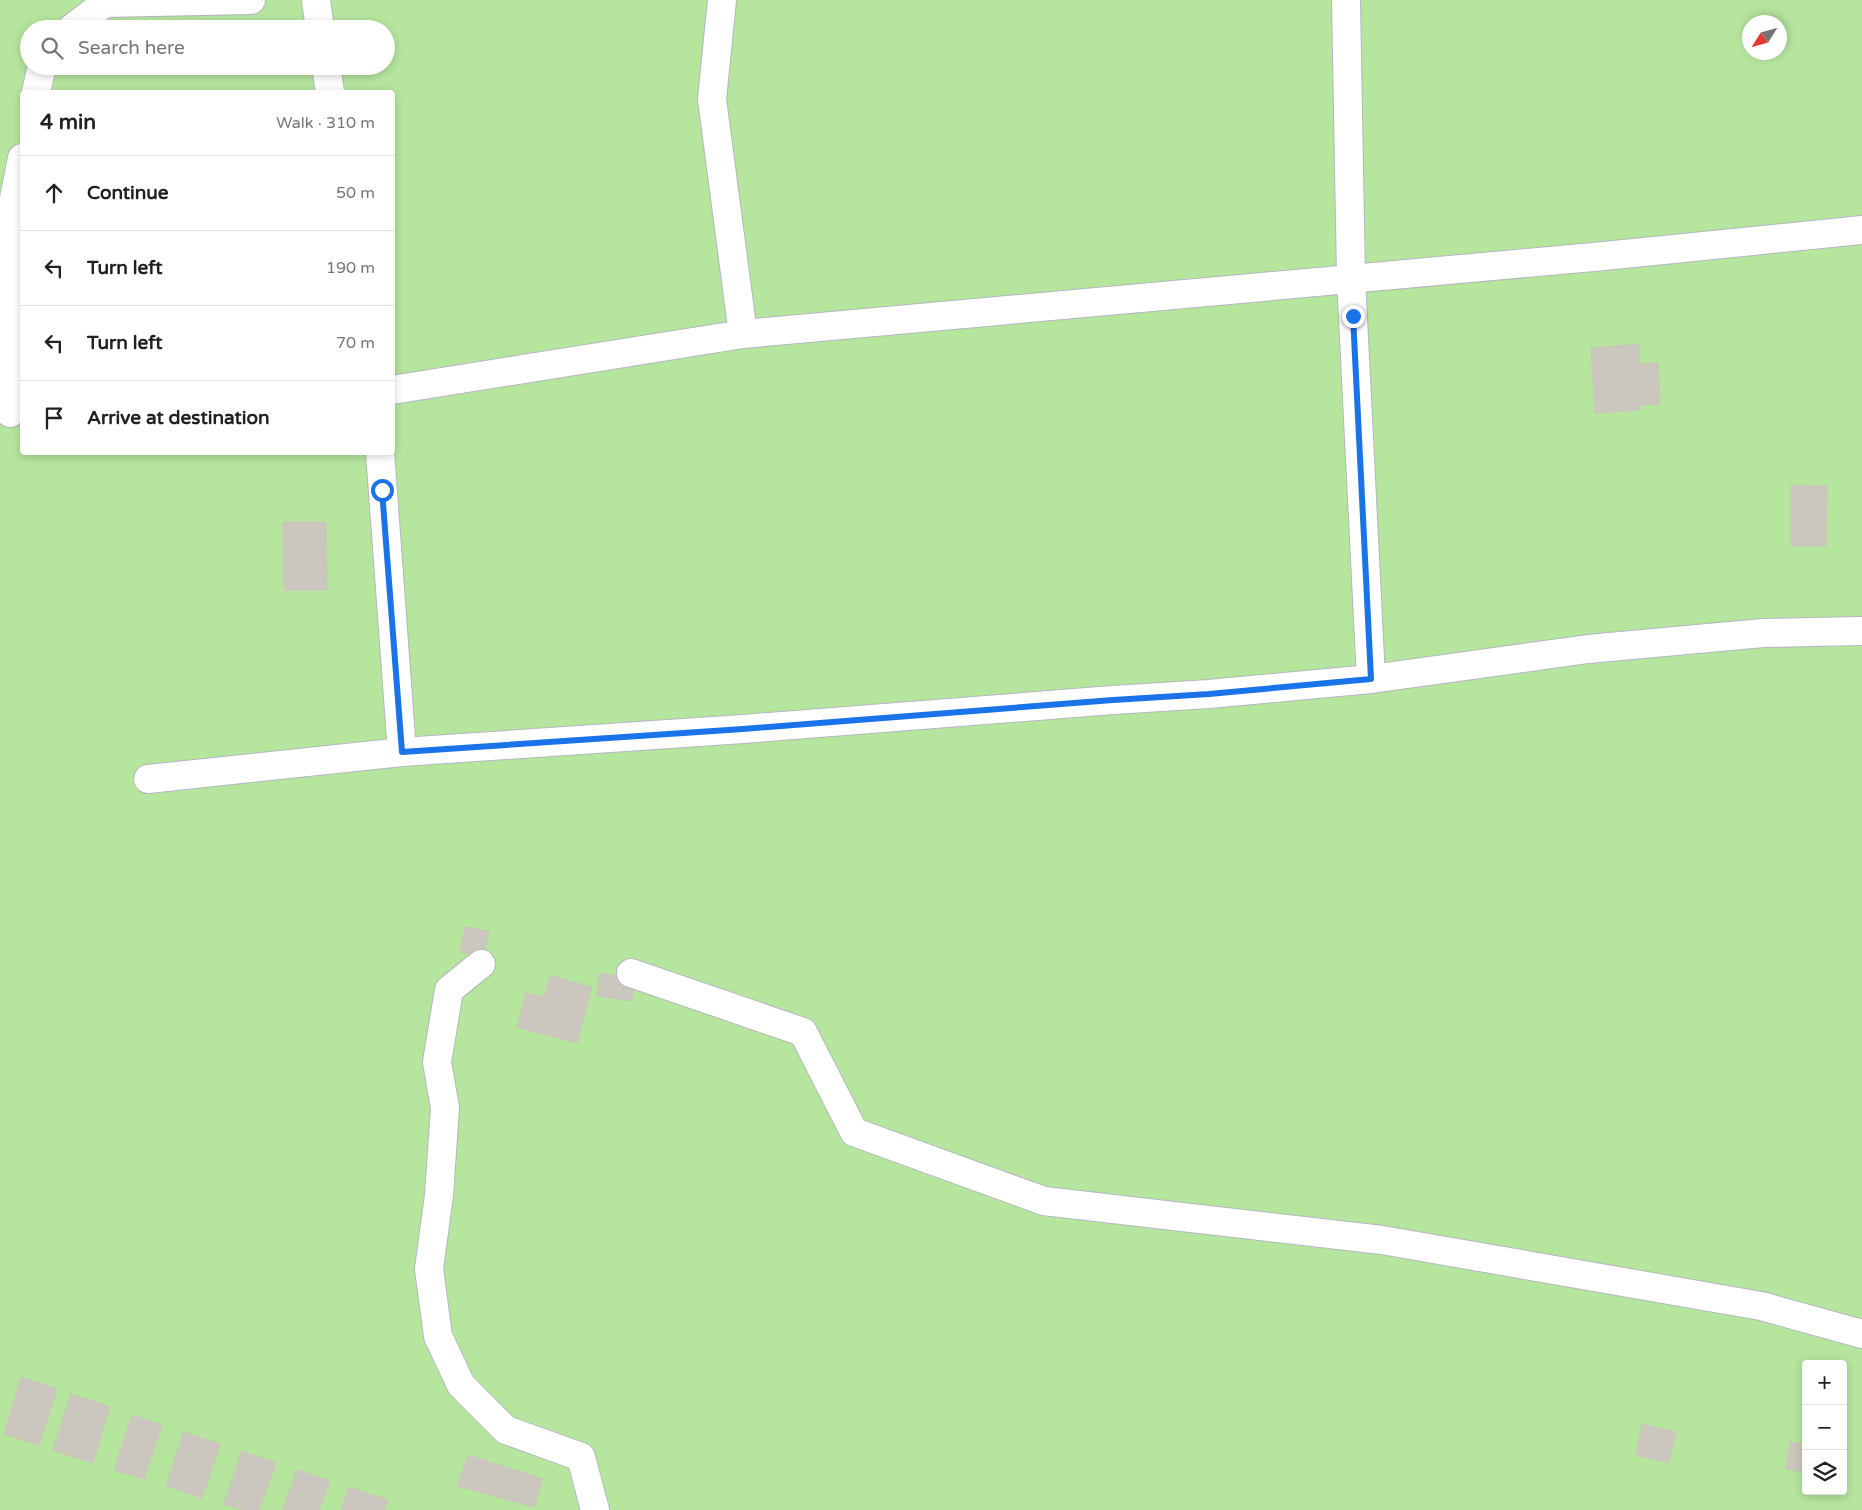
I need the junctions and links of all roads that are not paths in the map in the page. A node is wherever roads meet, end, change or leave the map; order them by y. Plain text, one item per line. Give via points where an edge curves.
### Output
1 (250, 0) edge
2 (316, 0) edge
3 (722, 0) edge
4 (1346, 0) edge
5 (83, 20) edge
6 (319, 20) edge
7 (40, 75) edge
8 (327, 75) edge
9 (36, 90) edge
10 (330, 90) edge
11 (20, 168) edge
12 (1862, 230) edge
13 (1352, 278) junction
14 (743, 334) junction
15 (395, 390) edge
16 (11, 417) edge
17 (380, 455) edge
18 (1862, 631) edge
19 (1371, 679) junction
20 (402, 752) junction
21 (148, 778) dead end
22 (481, 964) dead end
23 (631, 973) dead end
24 (1862, 1334) edge
25 (595, 1510) edge

1 - 5 street via 105,3
2 - 6 street
3 - 14 street via 712,99
4 - 13 street
7 - 9 street
8 - 10 street
11 - 16 street via 11,214
12 - 13 street
13 - 14 street
13 - 19 street
14 - 15 street
17 - 20 street
18 - 19 street via 1763,633 1588,649
19 - 20 street via 733,730
20 - 21 street
22 - 25 street via 449,990 437,1062 445,1108 439,1195 429,1269 438,1336 461,1385 506,1430 581,1457
23 - 24 street via 803,1032 854,1132 1044,1201 1382,1240 1761,1306

